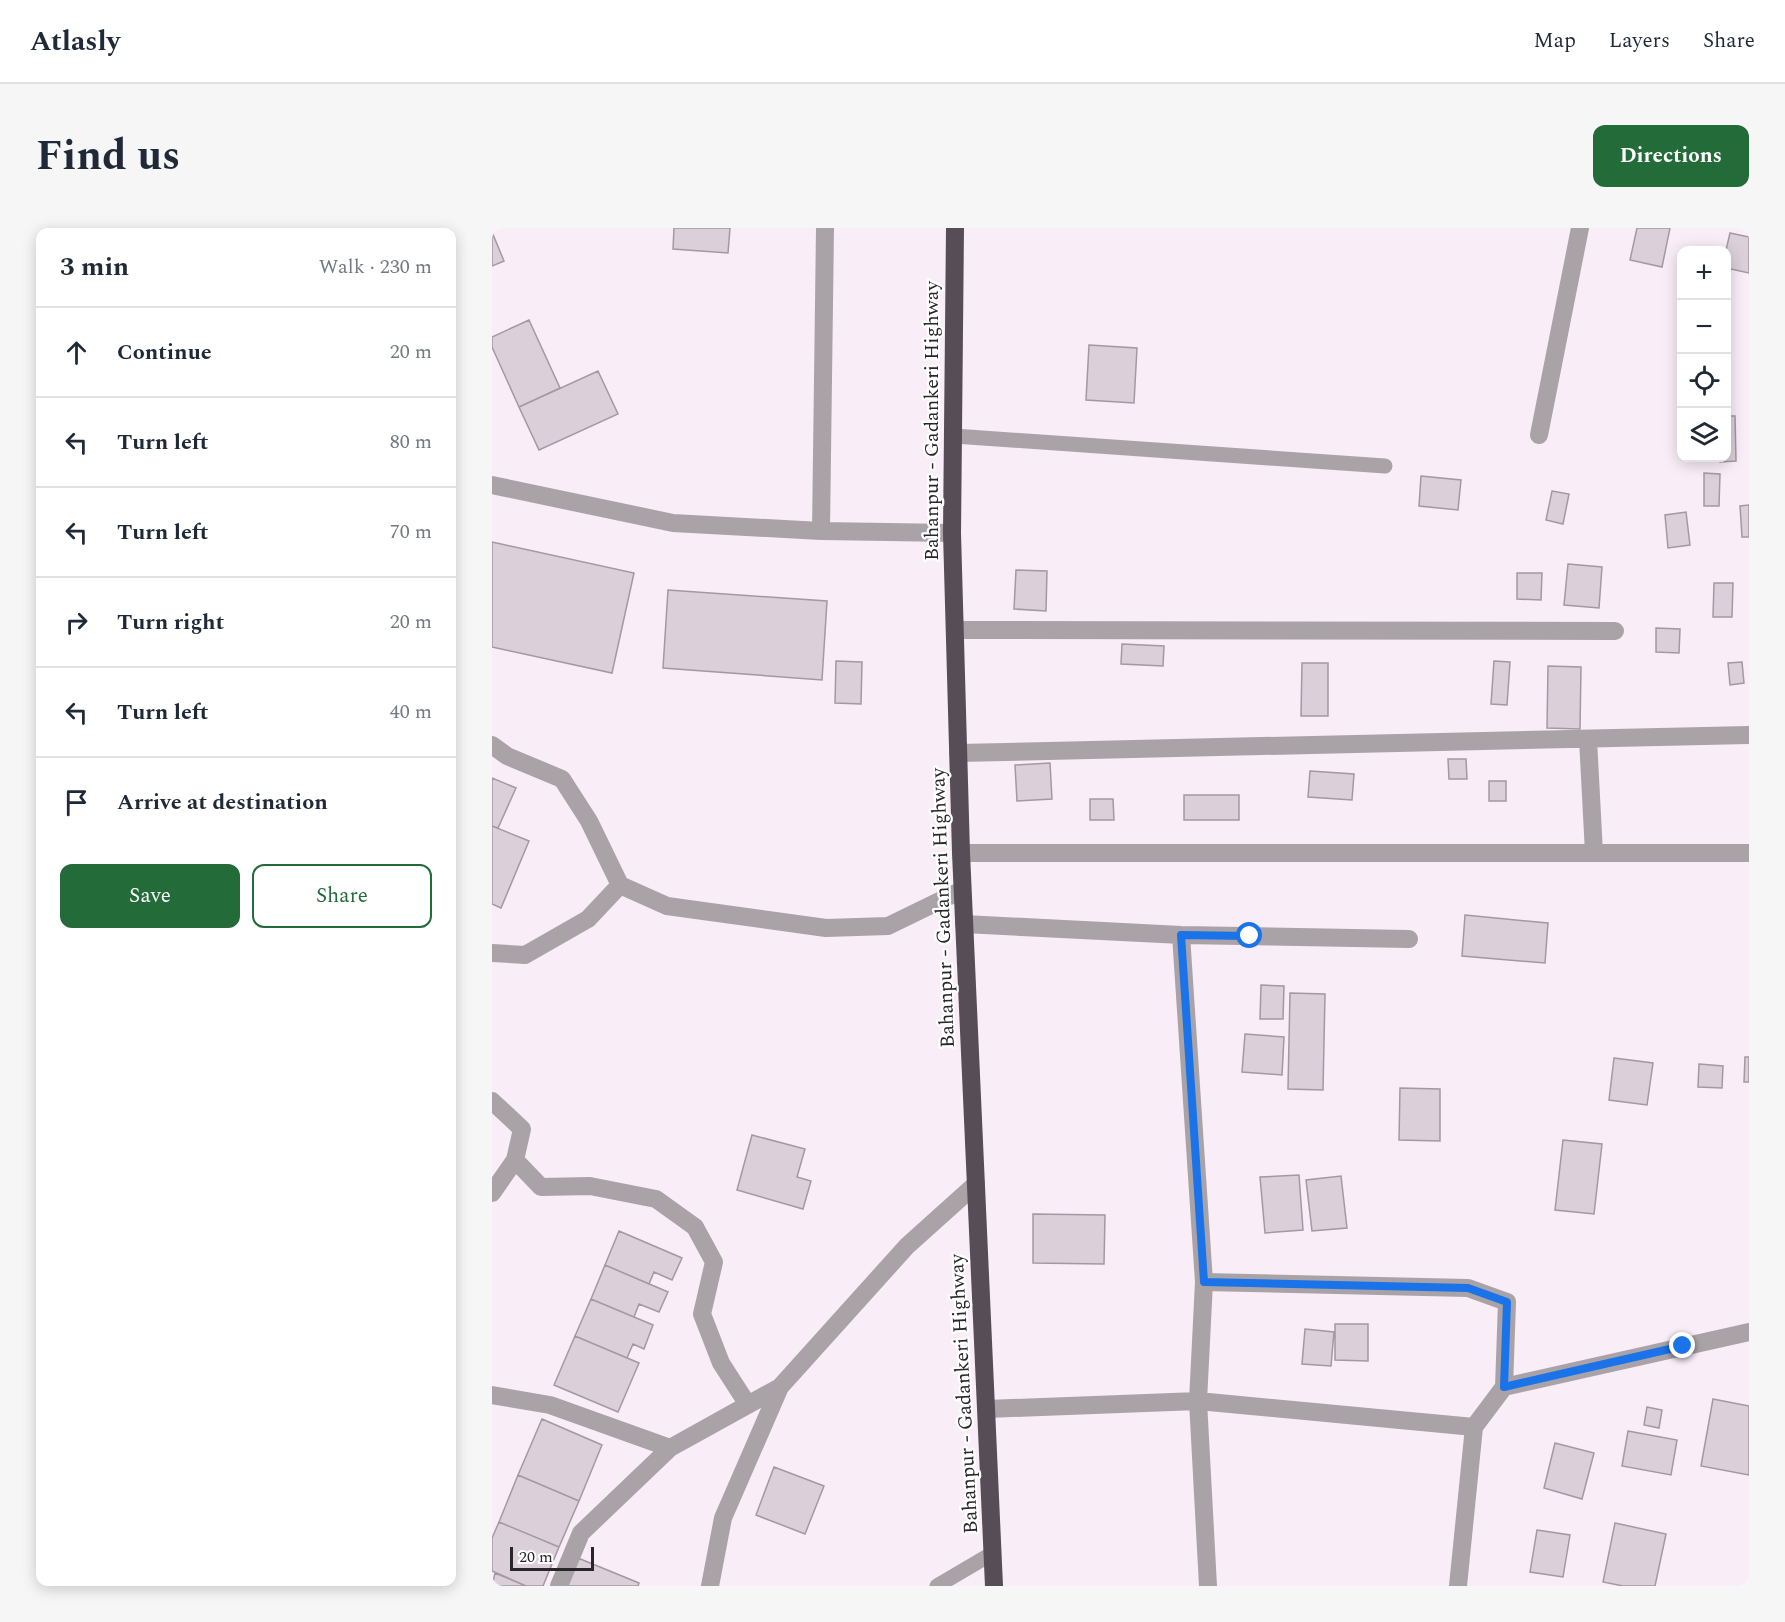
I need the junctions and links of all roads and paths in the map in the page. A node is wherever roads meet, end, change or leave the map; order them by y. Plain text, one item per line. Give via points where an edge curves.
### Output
1 (825, 228) edge
2 (954, 228) edge
3 (1580, 228) edge
4 (1539, 435) dead end
5 (954, 436) junction
6 (1385, 466) dead end
7 (492, 485) edge
8 (821, 531) junction
9 (952, 533) junction
10 (955, 630) junction
11 (1616, 631) dead end
12 (1749, 735) edge
13 (1588, 739) junction
14 (492, 745) edge
15 (958, 753) junction
16 (961, 853) junction
17 (1594, 853) junction
18 (1749, 853) edge
19 (620, 885) junction
20 (962, 890) junction
21 (964, 924) junction
22 (1181, 935) junction
23 (1409, 939) dead end
24 (492, 953) edge
25 (492, 1101) edge
26 (492, 1116) edge
27 (522, 1129) junction
28 (515, 1160) junction
29 (976, 1184) junction
30 (492, 1193) edge
31 (1204, 1282) junction
32 (1749, 1332) edge
33 (780, 1387) junction
34 (1504, 1387) junction
35 (492, 1395) edge
36 (1198, 1401) junction
37 (748, 1405) junction
38 (987, 1409) junction
39 (1474, 1427) junction
40 (670, 1448) junction
41 (993, 1553) junction
42 (559, 1586) edge
43 (710, 1586) edge
44 (937, 1586) edge
45 (994, 1586) edge
46 (1208, 1586) edge
47 (1458, 1586) edge

1 - 8 street
2 - 5 highway, Bahanpur - Gadankeri Highway
3 - 4 street
5 - 6 lane
5 - 9 highway, Bahanpur - Gadankeri Highway
7 - 8 street via 673,523
8 - 9 street
9 - 10 highway, Bahanpur - Gadankeri Highway
10 - 11 street
10 - 15 highway, Bahanpur - Gadankeri Highway
12 - 13 street
13 - 15 street
13 - 17 street
14 - 19 street via 507,756 561,779 589,821
15 - 16 highway, Bahanpur - Gadankeri Highway
16 - 17 street
16 - 20 highway, Bahanpur - Gadankeri Highway
17 - 18 street
19 - 20 street via 667,906 826,928 888,926
19 - 24 street via 588,919 525,955
20 - 21 highway, Bahanpur - Gadankeri Highway
21 - 22 street
21 - 29 highway, Bahanpur - Gadankeri Highway
22 - 23 street
22 - 31 street
25 - 27 street
26 - 27 street
27 - 28 street
28 - 30 street
28 - 37 street via 541,1187 590,1186 656,1198 695,1227 714,1262 702,1314 721,1363
29 - 33 street via 907,1246
29 - 38 highway, Bahanpur - Gadankeri Highway
31 - 34 street via 1468,1288 1507,1302
31 - 36 street
32 - 34 street
33 - 37 street
33 - 43 street via 723,1518
34 - 39 street
35 - 40 street via 550,1405
36 - 38 street
36 - 39 street
36 - 46 street
37 - 40 street
38 - 41 highway, Bahanpur - Gadankeri Highway
39 - 47 street
40 - 42 street via 581,1533
41 - 44 lane
41 - 45 highway, Bahanpur - Gadankeri Highway

